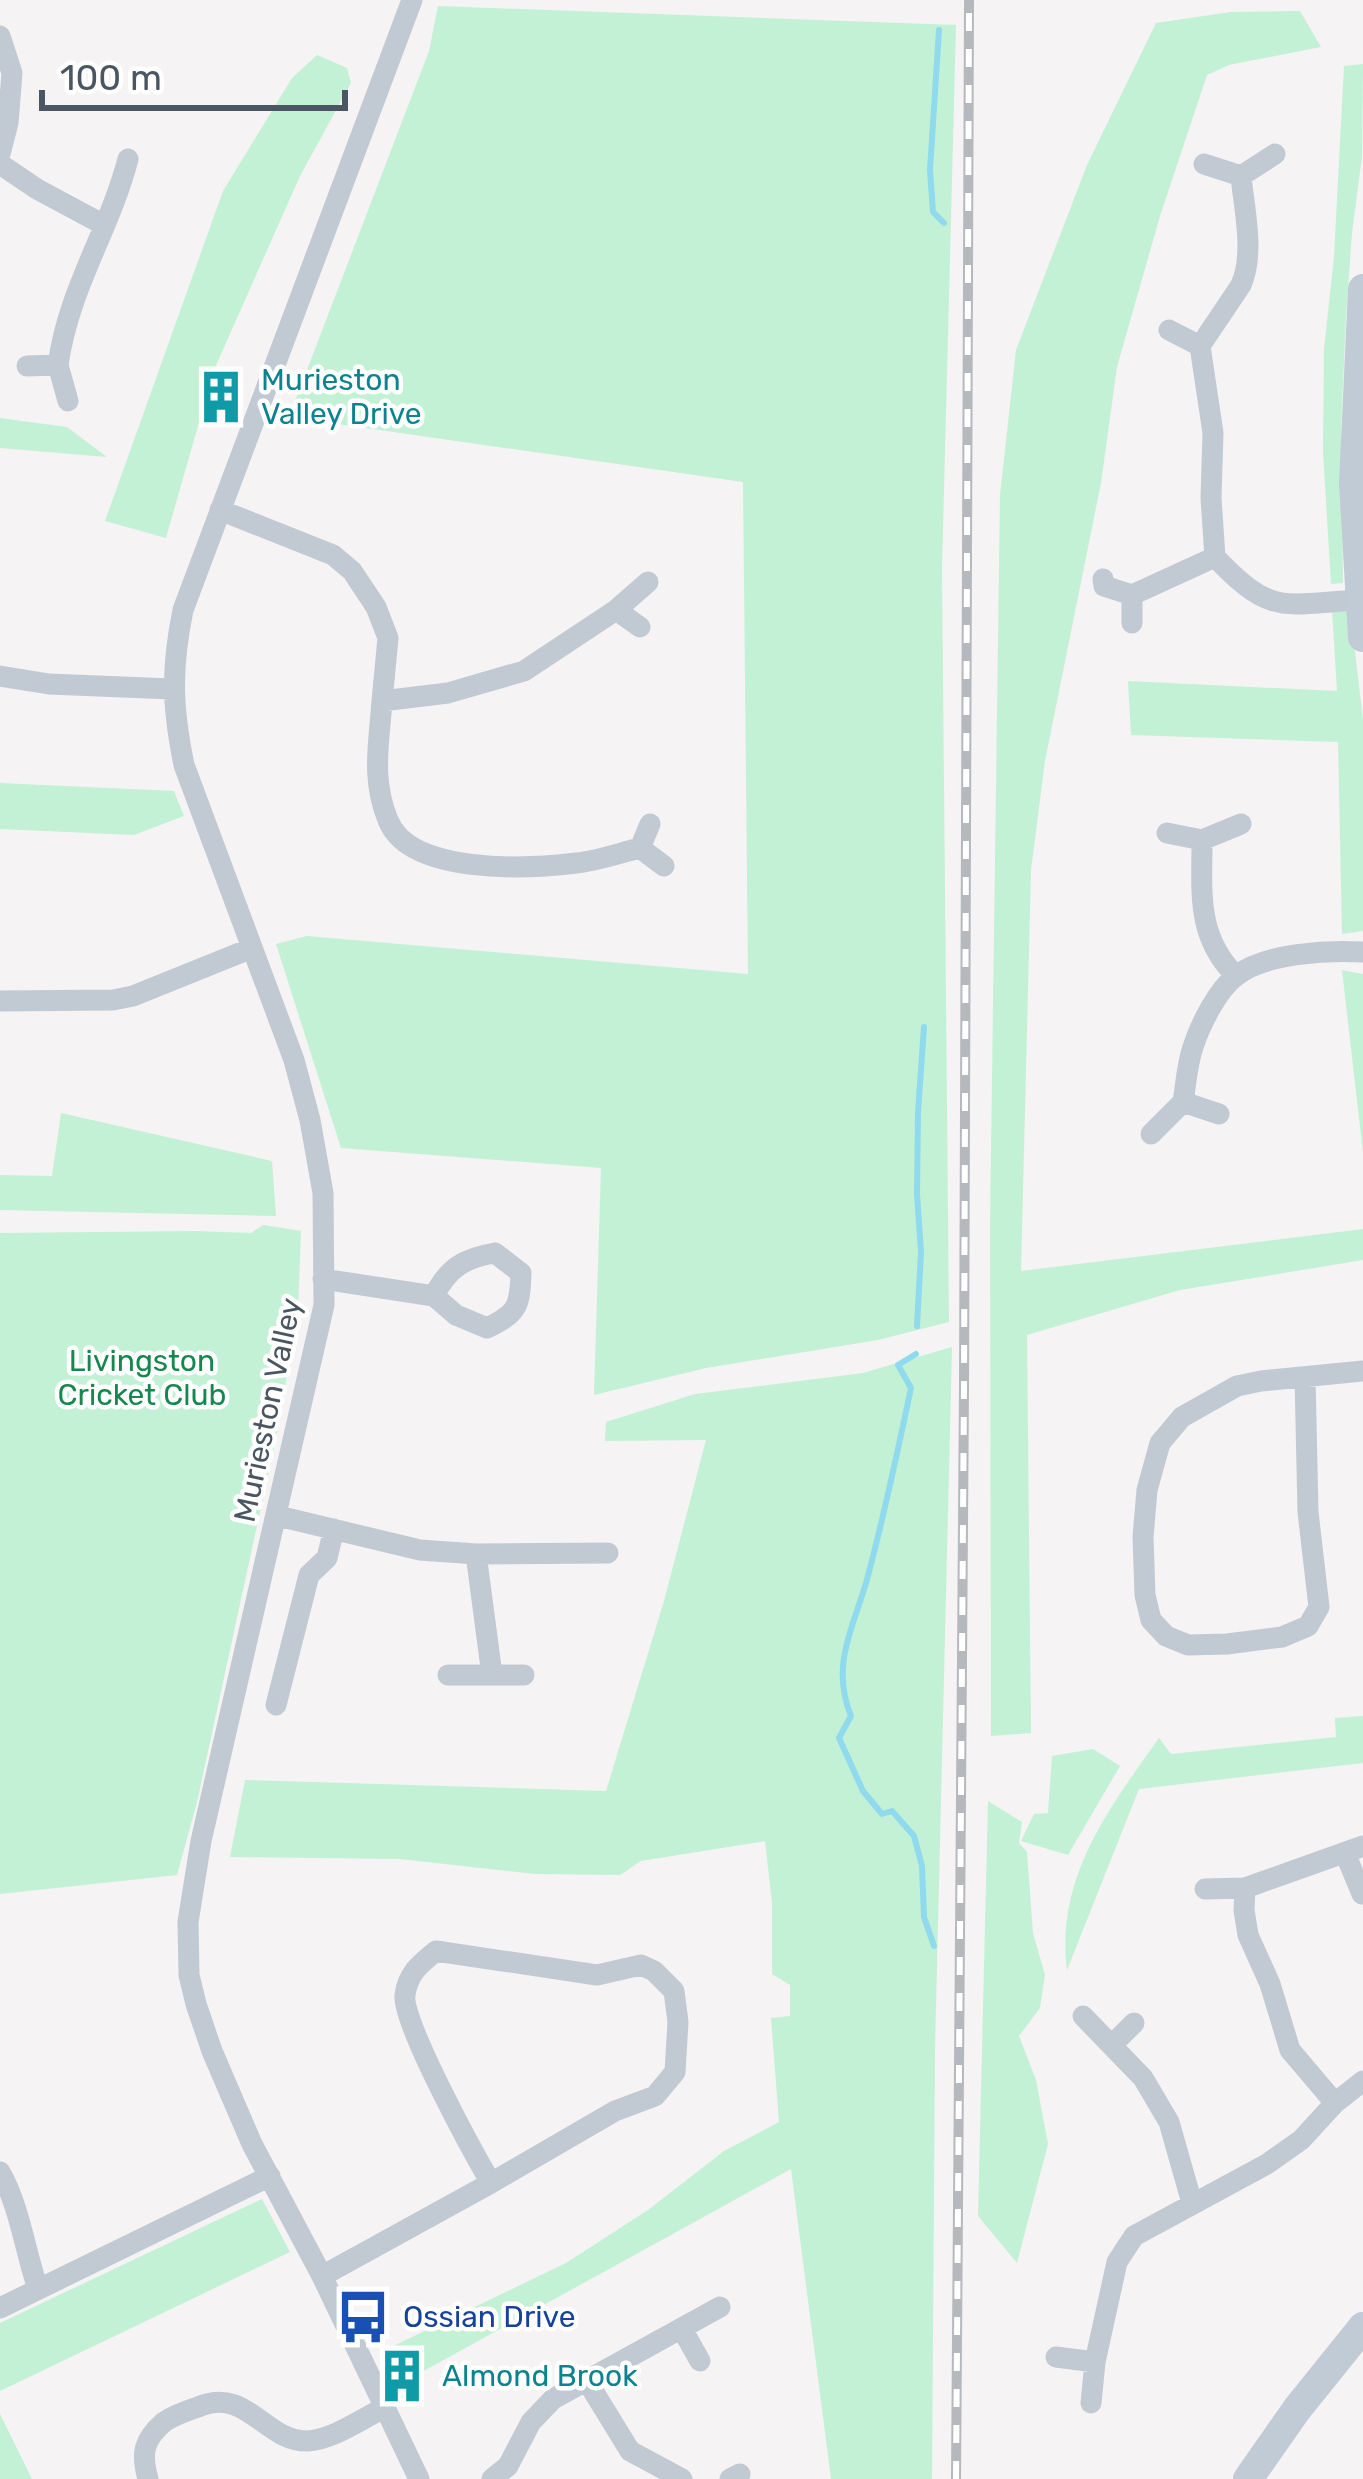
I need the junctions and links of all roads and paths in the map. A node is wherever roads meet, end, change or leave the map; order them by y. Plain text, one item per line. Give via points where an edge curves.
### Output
1 (412, 0) edge
2 (0, 36) edge
3 (0, 154) edge
4 (1275, 154) dead end
5 (128, 159) dead end
6 (0, 164) edge
7 (1204, 164) dead end
8 (1241, 176) junction
9 (104, 225) junction
10 (1363, 290) edge
11 (1169, 331) dead end
12 (1361, 340) edge
13 (1200, 346) junction
14 (58, 365) junction
15 (26, 366) dead end
16 (68, 401) dead end
17 (220, 510) junction
18 (1215, 557) junction
19 (1103, 579) dead end
20 (647, 581) dead end
21 (1132, 595) junction
22 (1359, 599) junction
23 (616, 610) junction
24 (1132, 623) dead end
25 (640, 627) dead end
26 (1363, 638) edge
27 (0, 676) edge
28 (172, 688) junction
29 (382, 701) junction
30 (650, 824) dead end
31 (1241, 824) dead end
32 (1167, 832) dead end
33 (1202, 840) junction
34 (640, 848) junction
35 (664, 866) dead end
36 (252, 948) junction
37 (1363, 952) edge
38 (1236, 976) junction
39 (0, 1001) edge
40 (1183, 1102) junction
41 (1219, 1114) dead end
42 (1151, 1134) dead end
43 (323, 1280) junction
44 (434, 1296) dead end
45 (1363, 1371) edge
46 (1305, 1377) junction
47 (278, 1516) junction
48 (334, 1528) junction
49 (608, 1553) dead end
50 (476, 1555) junction
51 (448, 1675) dead end
52 (492, 1675) junction
53 (524, 1675) dead end
54 (277, 1706) dead end
55 (1354, 1850) edge
56 (1245, 1888) junction
57 (1205, 1889) dead end
58 (1362, 1894) edge
59 (1083, 2016) dead end
60 (1134, 2023) dead end
61 (1113, 2044) junction
62 (1363, 2081) edge
63 (1335, 2102) junction
64 (0, 2172) edge
65 (270, 2176) junction
66 (490, 2183) junction
67 (1192, 2203) junction
68 (322, 2276) junction
69 (38, 2289) junction
70 (720, 2307) dead end
71 (0, 2308) edge
72 (1363, 2327) edge
73 (682, 2329) junction
74 (1056, 2357) dead end
75 (700, 2360) dead end
76 (1095, 2362) junction
77 (587, 2381) junction
78 (1091, 2403) dead end
79 (384, 2408) junction
80 (148, 2479) edge
81 (419, 2479) edge
82 (492, 2479) edge
83 (682, 2479) edge
84 (1248, 2479) edge

1 - 17 street, Murieston Valley
2 - 3 street via 12,73
4 - 8 street
5 - 9 street
6 - 9 street
7 - 8 street
8 - 13 street via 1246,273
9 - 14 street via 63,330
10 - 12 street
11 - 13 street
12 - 22 street
13 - 18 street via 1214,433
14 - 15 street
14 - 16 street
17 - 28 street, Murieston Valley via 183,610
17 - 29 street via 333,555 352,572 388,638
18 - 21 street
18 - 22 street via 1271,602
19 - 21 street
20 - 23 street
21 - 24 street
22 - 26 street
23 - 25 street
23 - 29 street via 524,671
27 - 28 street
28 - 36 street, Murieston Valley via 184,765
29 - 34 street via 376,776 399,840 482,867 579,863
30 - 34 street
31 - 33 street
32 - 33 street
33 - 38 street via 1207,933
34 - 35 street
36 - 39 street via 133,996
36 - 43 street, Murieston Valley via 310,1120 323,1193
37 - 38 street via 1318,952
38 - 40 street via 1192,1047
40 - 41 street
40 - 42 street
43 - 44 street
43 - 47 street, Murieston Valley
45 - 46 street
46 - 46 street via 1237,1386 1182,1417 1160,1443 1147,1490 1145,1594 1151,1620 1166,1636 1188,1645 1282,1637 1308,1626 1319,1607
47 - 48 street
47 - 65 street, Murieston Valley via 188,1922 196,2004
48 - 50 street
48 - 54 street via 327,1558 309,1575
49 - 50 street
50 - 52 street
51 - 52 street
52 - 53 street
55 - 56 street
55 - 58 street
56 - 57 street
56 - 63 street via 1248,1935 1290,2050
59 - 61 street
60 - 61 street
61 - 67 street via 1169,2122
62 - 63 street
63 - 67 street via 1267,2164
64 - 69 street
65 - 68 street, Murieston Valley
65 - 69 street
66 - 66 street via 404,2000 412,1971 436,1951 597,1975 641,1965 654,1970 674,1991 675,2072 655,2096
66 - 68 street
67 - 76 street via 1134,2236 1117,2262
68 - 79 street, Murieston Valley
69 - 71 street
70 - 73 street
72 - 84 street
73 - 75 street
73 - 77 street
74 - 76 street
76 - 78 street
77 - 82 street via 531,2422
77 - 83 street via 630,2451
79 - 80 street via 304,2441 236,2404 212,2401 152,2434 142,2458
79 - 81 street, Murieston Valley

